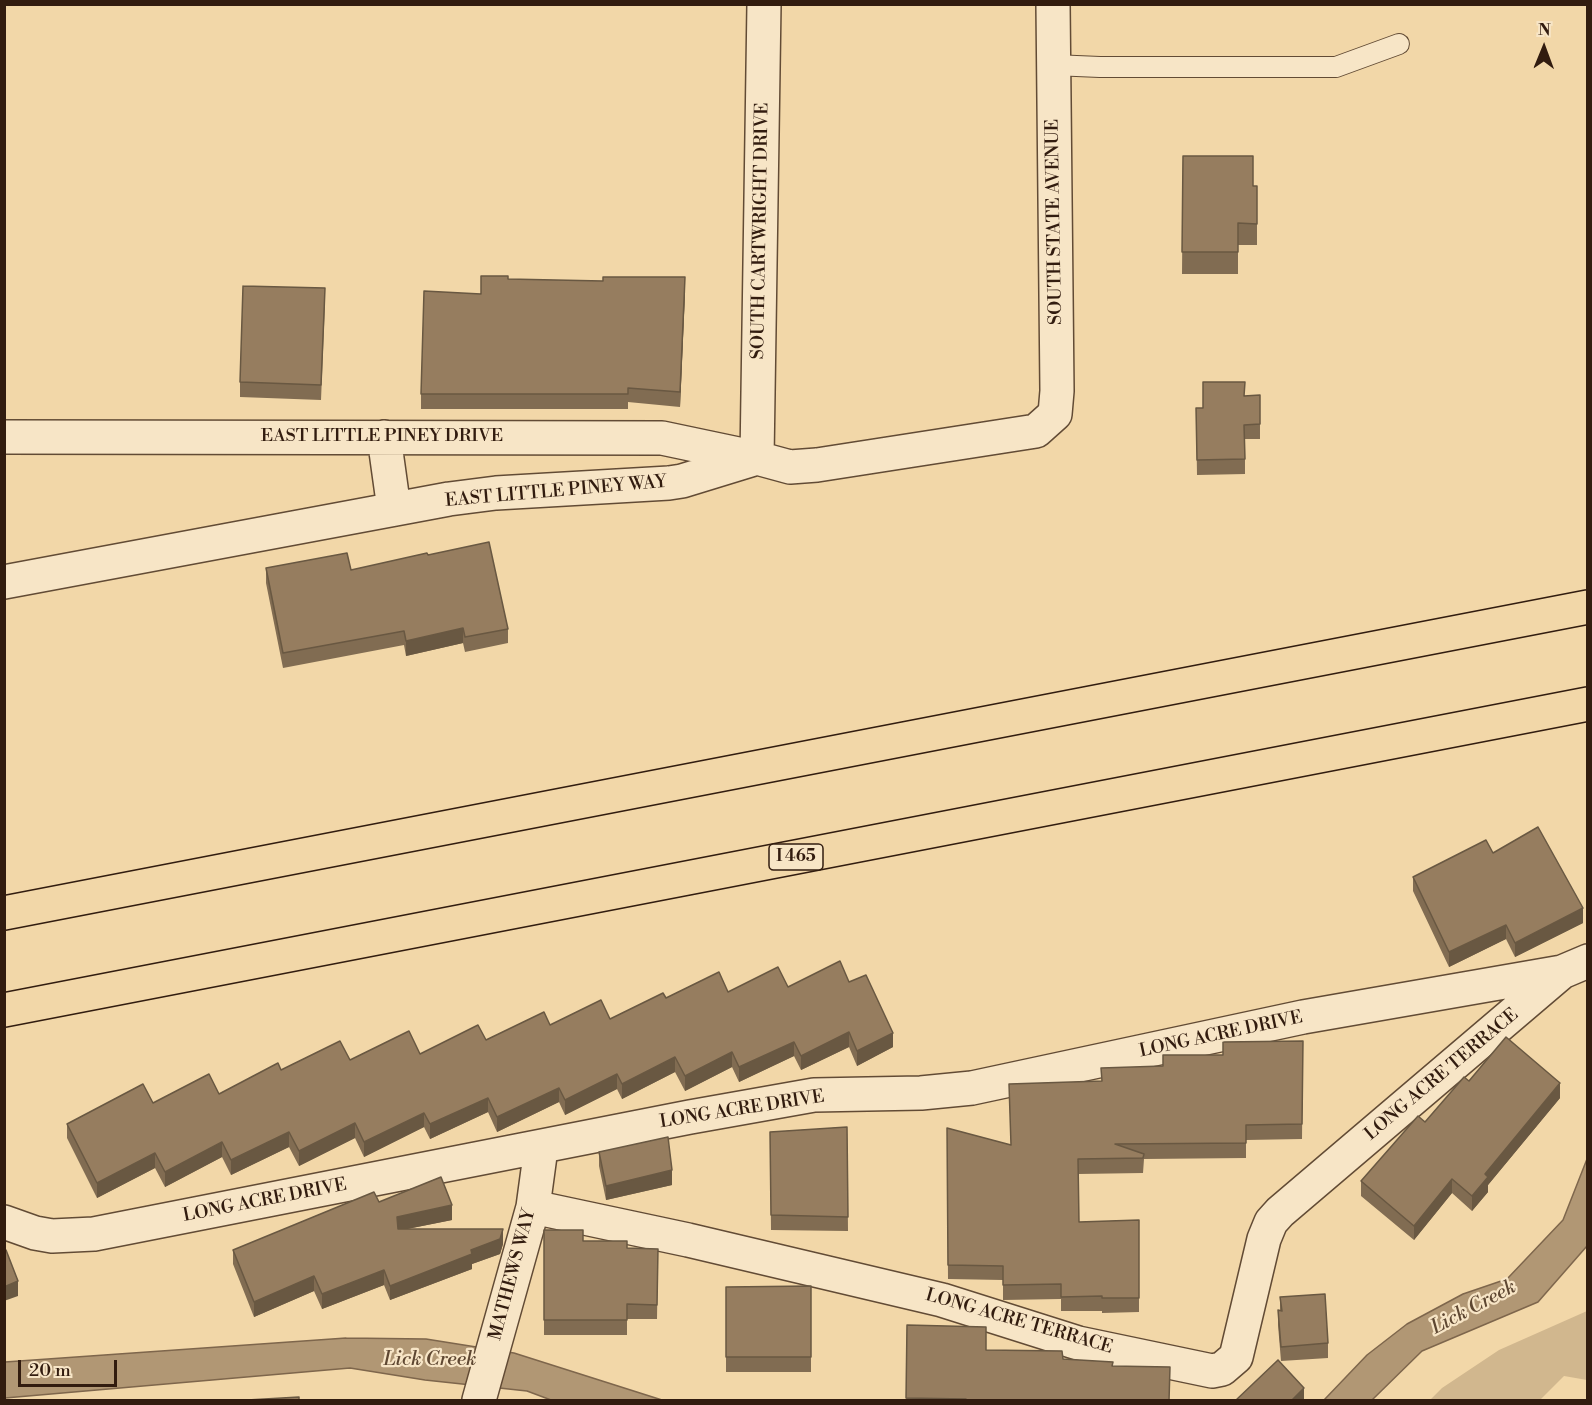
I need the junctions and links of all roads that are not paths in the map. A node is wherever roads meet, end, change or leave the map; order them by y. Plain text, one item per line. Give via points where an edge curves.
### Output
1 (764, 4) edge
2 (1053, 4) edge
3 (1399, 44) dead end
4 (1053, 65) junction
5 (4, 437) edge
6 (384, 438) junction
7 (757, 458) junction
8 (394, 509) junction
9 (4, 582) edge
10 (1587, 607) edge
11 (1587, 704) edge
12 (4, 913) edge
13 (1575, 967) edge
14 (4, 1010) edge
15 (541, 1148) junction
16 (533, 1207) junction
17 (4, 1222) edge
18 (479, 1400) edge

1 - 7 street, SOUTH CARTWRIGHT DRIVE
2 - 4 street, SOUTH STATE AVENUE
3 - 4 lane via 1336,67
4 - 7 street, SOUTH STATE AVENUE via 1055,414 1036,431 817,465 790,466
5 - 6 street, EAST LITTLE PINEY DRIVE
6 - 7 street, EAST LITTLE PINEY DRIVE via 662,438
6 - 8 street
7 - 8 street, EAST LITTLE PINEY WAY via 669,483 496,493
8 - 9 street, EAST LITTLE PINEY WAY
10 - 12 highway
11 - 14 highway, I 465
13 - 15 street, LONG ACRE DRIVE via 1303,1017 972,1088 814,1095
13 - 16 street, LONG ACRE TERRACE via 1271,1222 1263,1239 1236,1357 1222,1369 1212,1371 1078,1342 942,1300
15 - 16 street, MATHEWS WAY
15 - 17 street, LONG ACRE DRIVE via 93,1234 52,1236
16 - 18 street, MATHEWS WAY

